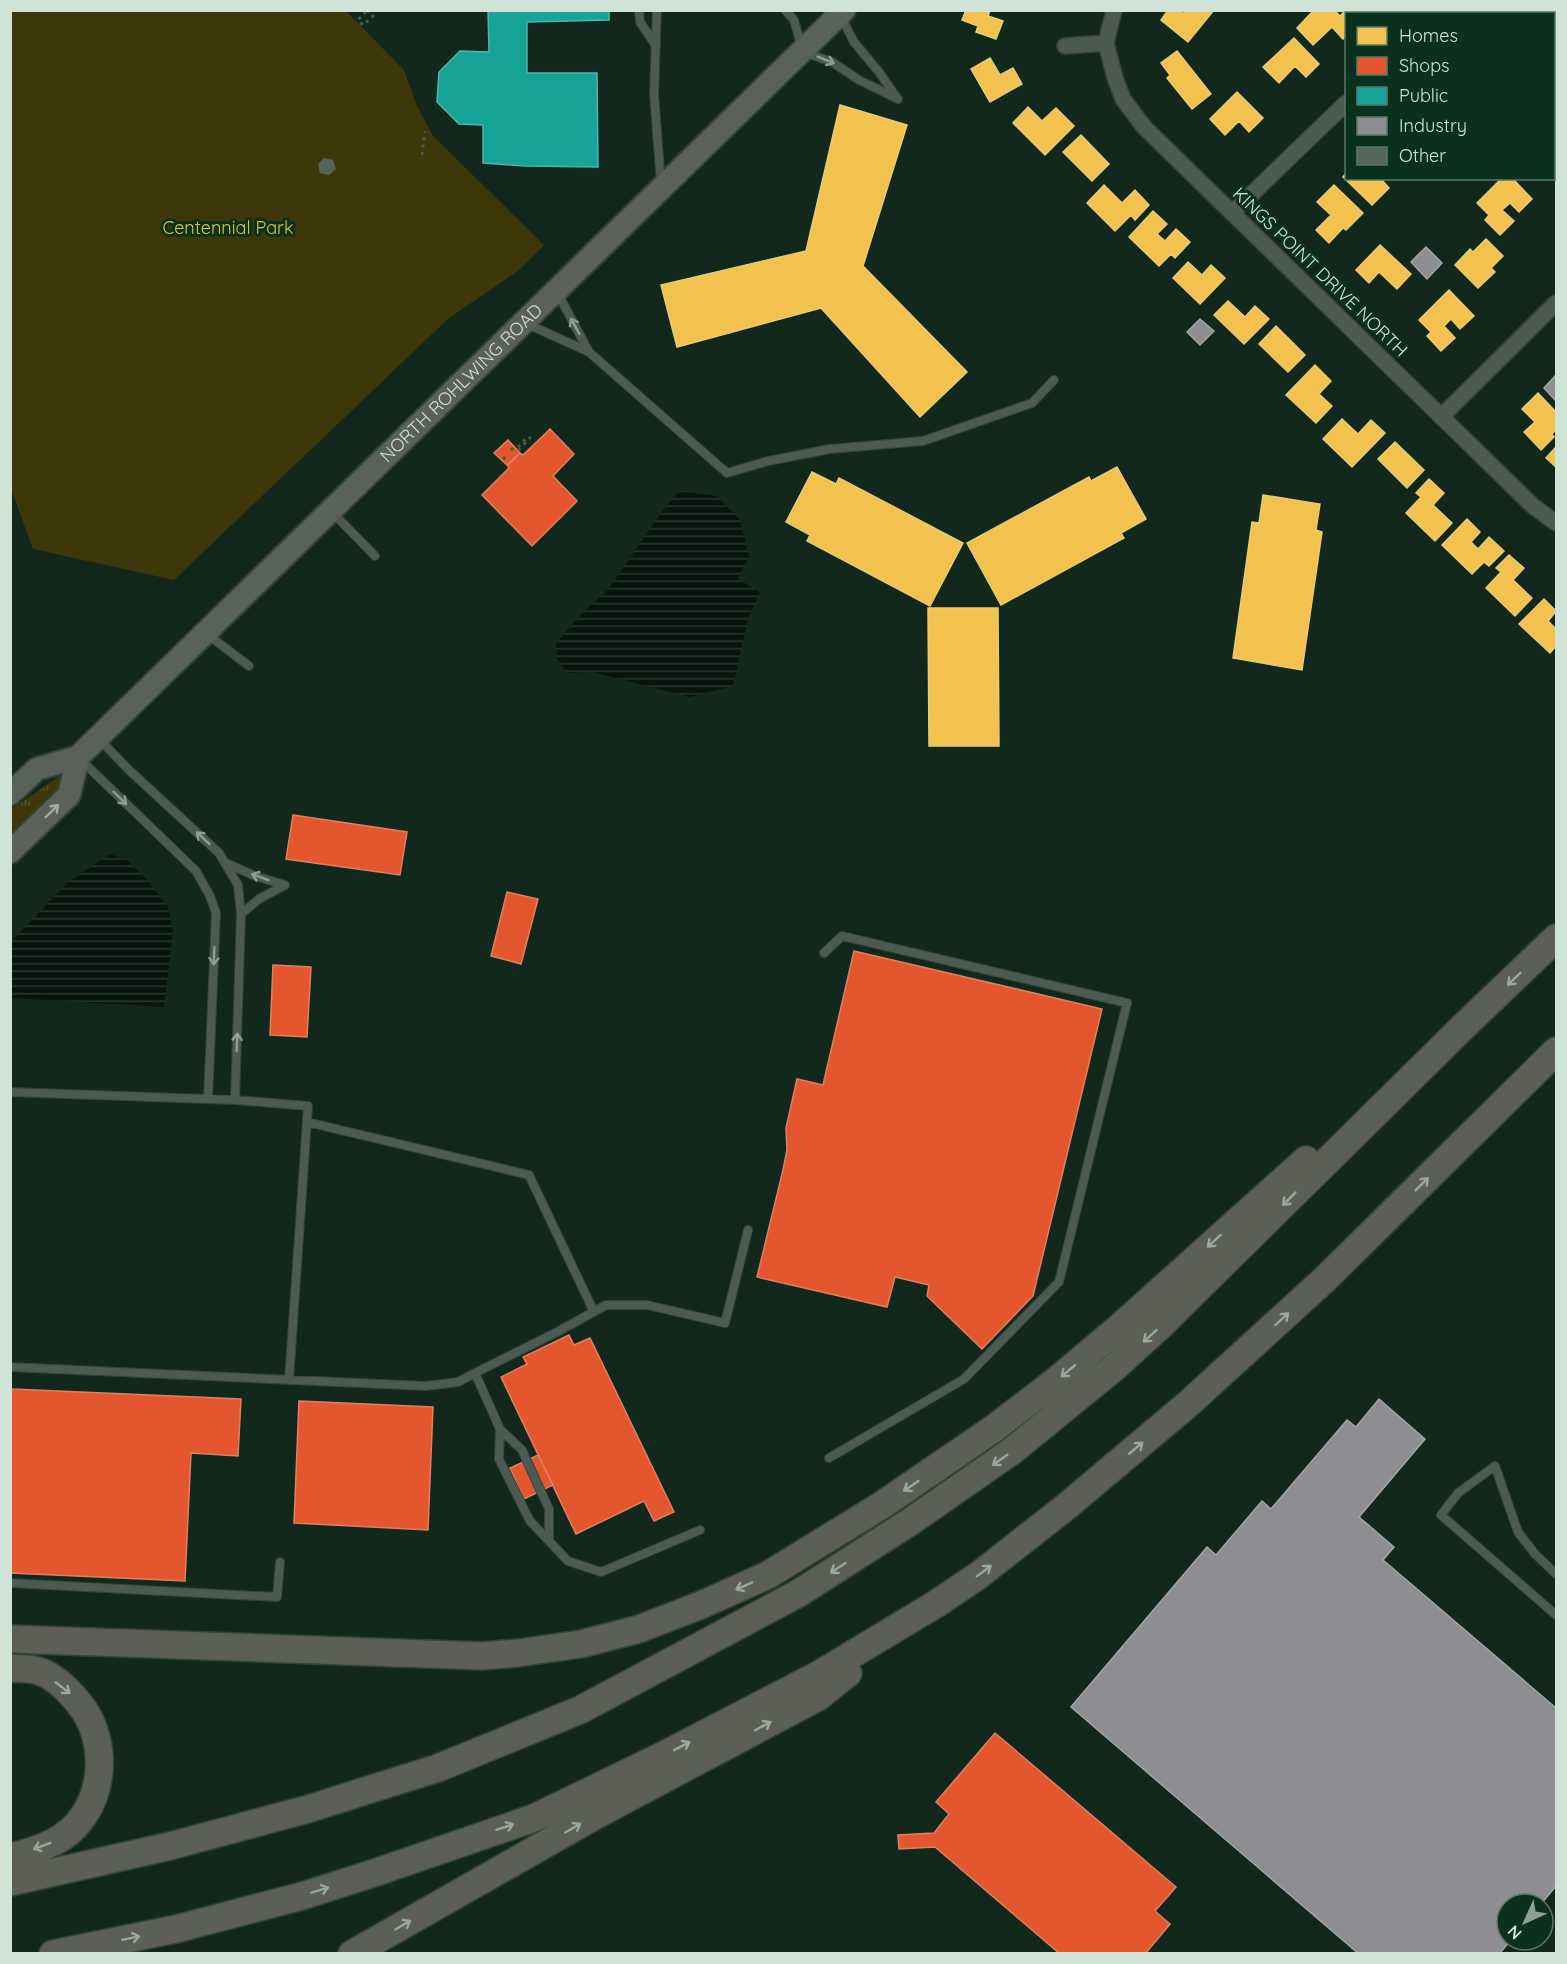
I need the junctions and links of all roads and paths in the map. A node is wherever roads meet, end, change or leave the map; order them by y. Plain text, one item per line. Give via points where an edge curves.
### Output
1 (367, 10) edge
2 (639, 10) edge
3 (657, 10) edge
4 (785, 10) edge
5 (837, 12) edge
6 (1113, 15) edge
7 (1106, 43) junction
8 (656, 46) junction
9 (1065, 46) dead end
10 (802, 52) junction
11 (1345, 105) edge
12 (425, 131) dead end
13 (422, 155) dead end
14 (661, 189) junction
15 (1232, 213) junction
16 (556, 291) junction
17 (1557, 303) edge
18 (524, 322) junction
19 (589, 352) junction
20 (1054, 380) dead end
21 (1441, 417) junction
22 (511, 448) dead end
23 (517, 450) dead end
24 (503, 457) dead end
25 (507, 461) dead end
26 (331, 511) junction
27 (1557, 523) edge
28 (375, 556) dead end
29 (206, 633) junction
30 (249, 666) dead end
31 (98, 738) junction
32 (78, 757) junction
33 (10, 794) edge
34 (10, 852) edge
35 (226, 863) junction
36 (241, 914) junction
37 (1557, 938) edge
38 (824, 953) dead end
39 (1465, 1025) junction
40 (1557, 1051) edge
41 (10, 1092) edge
42 (208, 1099) junction
43 (236, 1100) junction
44 (307, 1122) junction
45 (748, 1230) dead end
46 (594, 1312) junction
47 (10, 1367) edge
48 (474, 1373) junction
49 (289, 1380) junction
50 (500, 1429) junction
51 (829, 1458) dead end
52 (700, 1530) dead end
53 (549, 1540) junction
54 (280, 1562) dead end
55 (1557, 1574) edge
56 (10, 1583) edge
57 (936, 1604) junction
58 (1557, 1615) edge
59 (10, 1639) edge
60 (10, 1668) edge
61 (10, 1857) edge
62 (10, 1882) edge
63 (53, 1953) edge
64 (352, 1953) edge

1 - 1 path via 358,20 363,26 373,16
2 - 8 lane via 640,22
3 - 8 lane
4 - 10 lane via 794,20
5 - 10 main road, NORTH ROHLWING ROAD
10 -> 5 lane via 832,62 898,99 854,42
6 - 7 street, KINGS POINT DRIVE NORTH
7 - 9 street
7 - 15 street, KINGS POINT DRIVE NORTH via 1115,78 1132,114
8 - 14 lane via 654,94
10 - 14 main road, NORTH ROHLWING ROAD
11 - 15 street
12 - 13 path
14 - 16 main road, NORTH ROHLWING ROAD
15 - 21 street, KINGS POINT DRIVE NORTH
16 - 18 main road, NORTH ROHLWING ROAD
19 -> 16 lane
17 - 21 street
18 - 19 lane
18 - 26 main road, NORTH ROHLWING ROAD
19 - 20 lane via 727,473 830,449 923,441 1032,403
21 - 27 street, KINGS POINT DRIVE NORTH via 1533,506
22 - 23 path
24 - 25 path
26 - 28 lane
26 - 29 main road, NORTH ROHLWING ROAD
29 - 30 lane
29 - 31 main road, NORTH ROHLWING ROAD
31 - 32 main road, NORTH ROHLWING ROAD
35 -> 31 lane
32 - 33 main road, NORTH ROHLWING ROAD via 37,768
34 -> 32 main road via 69,795
32 -> 42 lane via 196,871 210,896 216,913
35 - 36 lane via 238,885
36 -> 35 lane via 285,885
43 -> 36 lane
37 -> 39 highway
38 - 51 lane via 842,936 1127,1003 1059,1282 964,1378
39 -> 59 highway via 1270,1190 1113,1333 1005,1420 882,1505 768,1575 701,1605 639,1629 581,1644 483,1656
39 -> 62 highway via 1115,1367 1012,1451 799,1593 580,1710 438,1768 181,1843
57 -> 40 highway via 1068,1506 1188,1404 1324,1280
41 - 42 lane
42 - 43 lane
43 - 44 lane via 308,1106
44 - 46 lane via 529,1175
44 - 49 lane
45 - 46 lane via 725,1323 647,1305 606,1305
46 - 48 lane
47 - 49 lane
48 - 49 lane via 458,1382 426,1386
48 - 50 lane
50 - 53 lane via 499,1459 530,1521
50 - 53 lane via 522,1450 549,1509
52 - 53 lane via 601,1572 568,1561
54 - 56 lane via 276,1597
55 - 58 lane via 1518,1532 1494,1466 1458,1493 1441,1515
63 -> 57 highway via 176,1929 302,1896 534,1818 766,1703
64 -> 57 highway via 596,1815 818,1697
60 -> 61 highway via 39,1671 72,1694 91,1722 100,1756 96,1790 75,1825 55,1842

